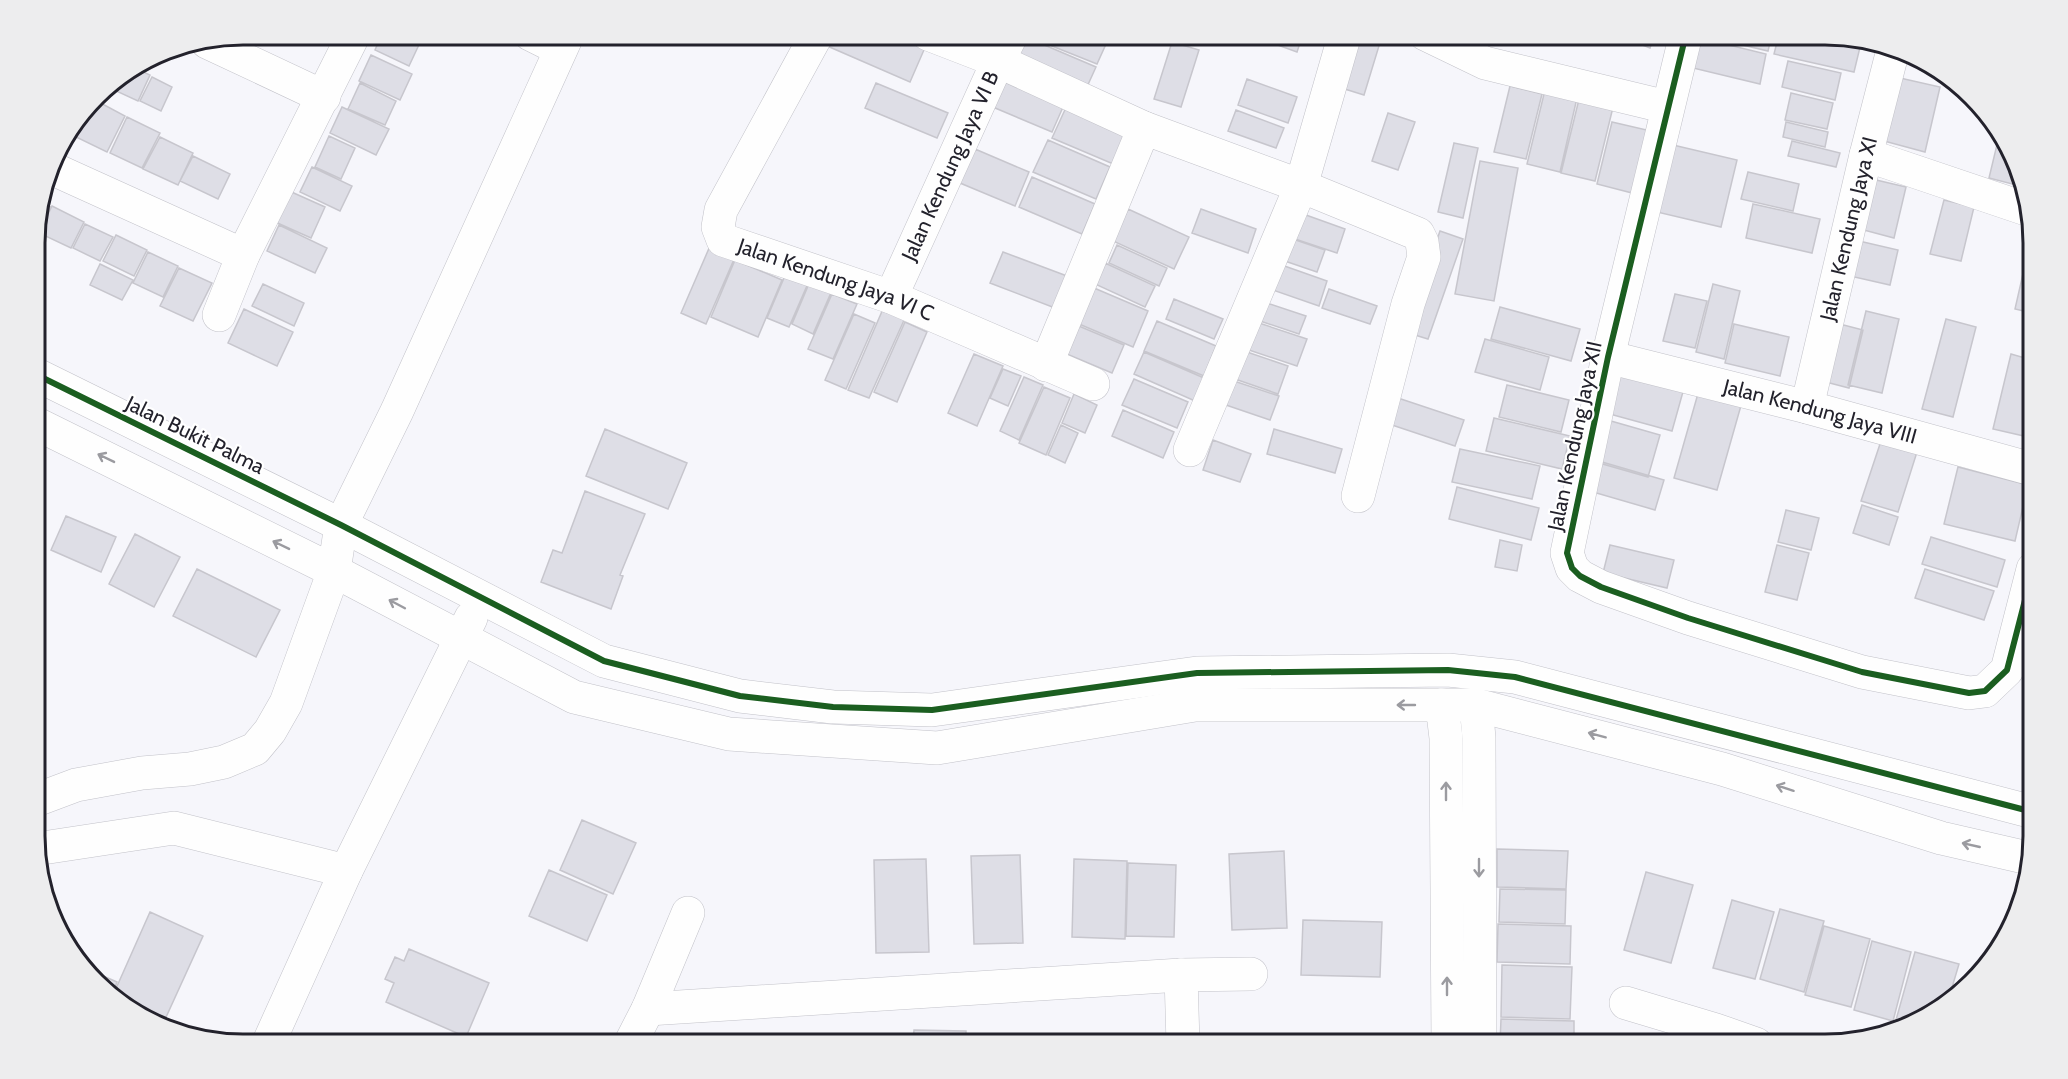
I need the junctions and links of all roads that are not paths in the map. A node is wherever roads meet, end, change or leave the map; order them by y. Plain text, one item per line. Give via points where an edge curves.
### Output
1 (349, 45) edge
2 (563, 45) edge
3 (811, 45) edge
4 (988, 45) edge
5 (1342, 45) edge
6 (1448, 45) edge
7 (1683, 45) edge
8 (218, 47) edge
9 (1005, 48) edge
10 (1891, 56) edge
11 (324, 97) junction
12 (1667, 107) junction
13 (1144, 128) junction
14 (1866, 155) junction
15 (59, 171) edge
16 (1301, 186) junction
17 (2019, 207) edge
18 (243, 255) junction
19 (891, 297) junction
20 (219, 315) dead end
21 (1608, 357) junction
22 (1046, 365) junction
23 (45, 379) edge
24 (1093, 384) dead end
25 (1807, 406) junction
26 (45, 428) edge
27 (1190, 450) dead end
28 (2023, 466) edge
29 (1358, 496) dead end
30 (341, 525) junction
31 (334, 571) junction
32 (481, 598) junction
33 (2023, 608) edge
34 (462, 638) junction
35 (1442, 705) junction
36 (1476, 705) junction
37 (932, 710) junction
38 (1740, 735) junction
39 (937, 748) junction
40 (1722, 769) junction
41 (45, 797) edge
42 (2023, 809) edge
43 (46, 847) edge
44 (2021, 856) edge
45 (346, 871) junction
46 (688, 913) dead end
47 (1251, 974) dead end
48 (1181, 975) junction
49 (1626, 1003) dead end
50 (648, 1009) junction
51 (273, 1034) edge
52 (635, 1034) edge
53 (1183, 1034) edge
54 (1448, 1034) edge
55 (1480, 1034) edge
56 (1708, 1034) edge

1 - 11 street
2 - 30 street via 397,411
3 - 19 street, Jalan Kendung Jaya VI C via 721,210 718,227 723,240
4 - 9 street
5 - 16 street
6 - 12 street via 1485,63
7 - 12 street, Jalan Kendung Jaya XII
8 - 11 street
9 - 13 street
9 - 19 street, Jalan Kendung Jaya VI B
10 - 14 street, Jalan Kendung Jaya XI
11 - 18 street
12 - 21 street, Jalan Kendung Jaya XII
13 - 16 street
13 - 22 street
14 - 17 street
14 - 25 street, Jalan Kendung Jaya XI
15 - 18 street
16 - 27 street
16 - 29 street via 1418,234 1422,242 1424,257
18 - 20 street
19 - 22 street, Jalan Kendung Jaya VI C
21 - 25 street, Jalan Kendung Jaya VIII
21 - 33 street, Jalan Kendung Jaya XII via 1567,554 1580,576 1688,618 1862,672 1969,693 1985,691 2007,670
22 - 24 street, Jalan Kendung Jaya VI C
23 - 30 street, Jalan Bukit Palma
25 - 28 street, Jalan Kendung Jaya VIII
31 -> 26 street
30 - 31 street
30 - 32 street, Jalan Bukit Palma
34 -> 31 street
31 - 41 street via 286,703 255,748 224,762 76,785
32 - 34 street
32 - 37 street, Jalan Bukit Palma via 604,661 740,696 833,707
34 - 39 street via 574,697 729,734
34 - 45 street
35 - 36 street
35 -> 39 street via 1195,705
54 -> 35 street via 1446,738
40 -> 36 street
36 -> 55 street
37 - 38 street, Jalan Bukit Palma via 1197,673 1448,670 1515,677
37 - 39 street
38 - 40 street
38 - 42 street, Jalan Bukit Palma
44 -> 40 street via 1941,837
43 - 45 street via 174,828
45 - 51 street
46 - 50 street
47 - 48 street
48 - 50 street
48 - 53 street
49 - 56 street
50 - 52 street

